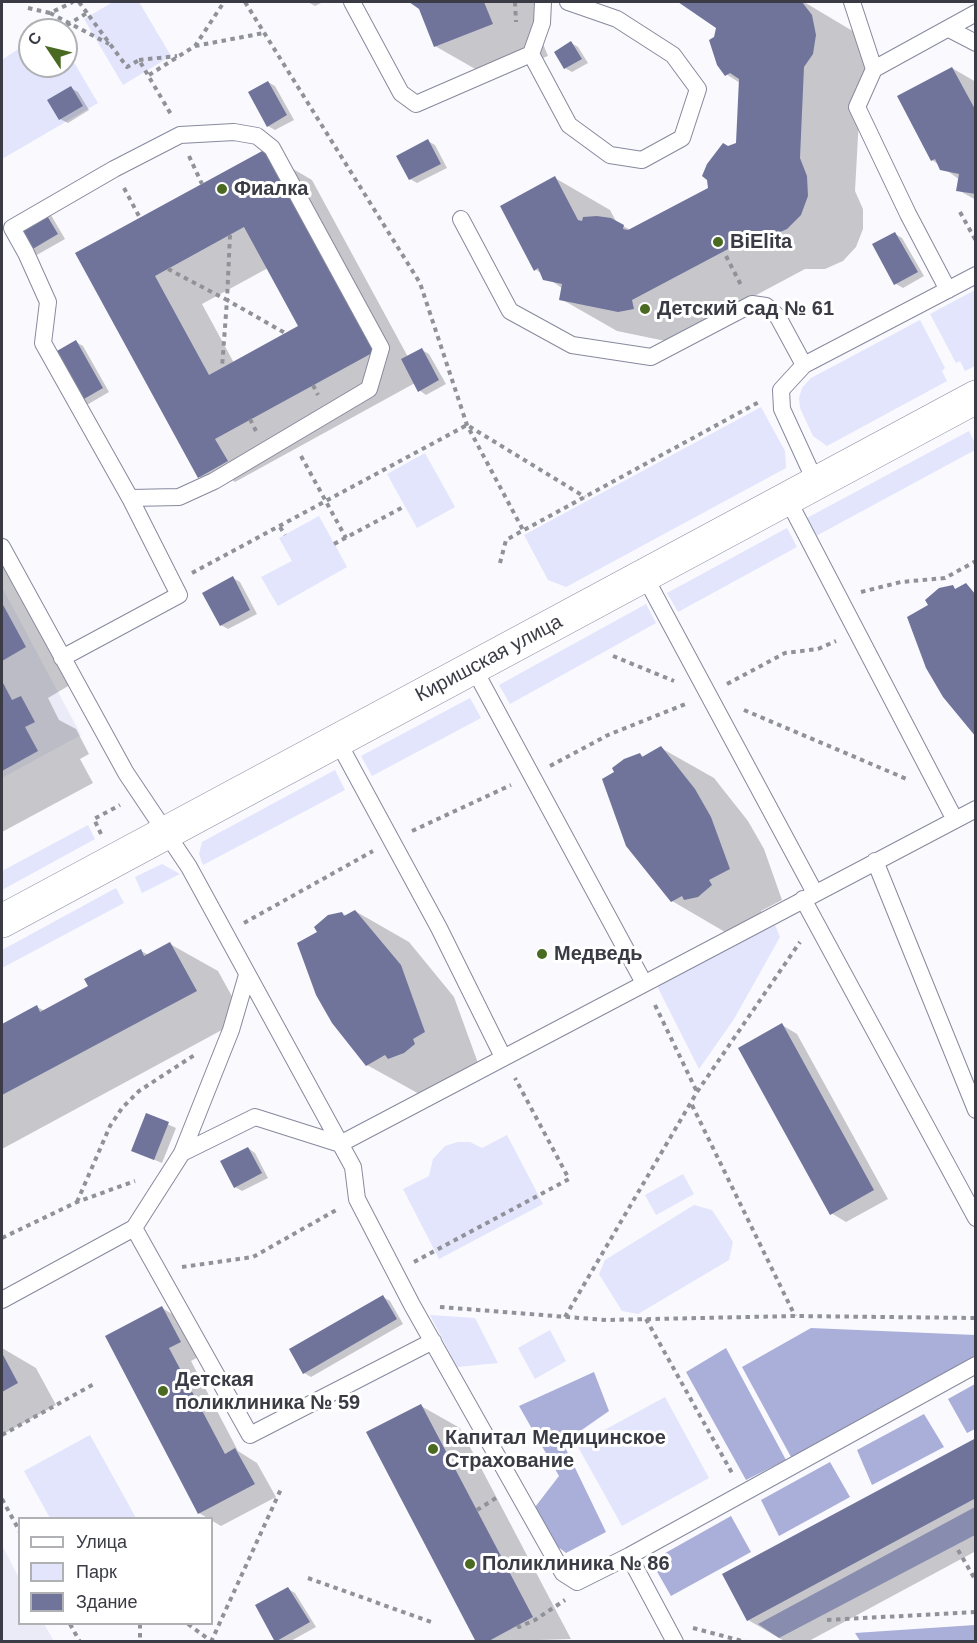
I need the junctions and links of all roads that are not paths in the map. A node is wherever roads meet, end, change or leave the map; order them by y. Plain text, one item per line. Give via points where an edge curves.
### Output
1 (352, 2) edge
2 (543, 2) edge
3 (568, 2) edge
4 (852, 2) edge
5 (975, 13) edge
6 (949, 28) junction
7 (975, 43) edge
8 (531, 54) junction
9 (874, 69) junction
10 (461, 219) dead end
11 (7, 226) edge
12 (975, 275) edge
13 (948, 290) junction
14 (804, 365) junction
15 (975, 397) edge
16 (816, 483) junction
17 (130, 498) junction
18 (787, 498) junction
19 (2, 548) edge
20 (644, 575) junction
21 (62, 658) junction
22 (473, 667) junction
23 (338, 740) junction
24 (975, 809) edge
25 (955, 820) junction
26 (166, 833) junction
27 (875, 861) junction
28 (809, 896) junction
29 (2, 921) edge
30 (247, 975) junction
31 (644, 982) junction
32 (503, 1057) junction
33 (975, 1110) edge
34 (340, 1144) junction
35 (182, 1153) junction
36 (975, 1218) edge
37 (134, 1228) junction
38 (2, 1300) edge
39 (433, 1341) junction
40 (975, 1365) edge
41 (629, 1556) junction
42 (675, 1641) edge

1 - 8 lane via 401,93 416,104
2 - 8 lane via 542,23
3 - 8 lane via 617,19 673,55 698,89 682,138 642,160 610,155 569,125
4 - 9 lane
5 - 6 lane
6 - 7 lane
6 - 9 lane
9 - 13 lane via 857,106
10 - 14 lane via 510,311 572,345 651,357 752,304 766,306 778,317
11 - 17 lane via 26,253 48,302 43,343
11 - 17 lane via 180,135 234,132 256,136 272,147 381,348 369,389 329,415 179,497
12 - 13 lane
13 - 14 lane
14 - 16 lane via 781,390 782,409
15 - 16 street, Киришская улица
16 - 18 street, Киришская улица
17 - 21 lane via 179,595
18 - 20 street, Киришская улица
18 - 25 lane
19 - 21 lane
20 - 22 street, Киришская улица
20 - 28 lane
21 - 26 lane via 126,773
22 - 23 street, Киришская улица
22 - 31 lane
23 - 26 street, Киришская улица
23 - 32 lane
24 - 25 lane
25 - 27 lane
26 - 29 street, Киришская улица
26 - 30 lane via 189,867
27 - 28 lane
27 - 33 lane
28 - 31 lane
28 - 36 lane via 814,921
30 - 34 lane
30 - 35 lane via 231,1030
31 - 32 lane
32 - 34 lane
34 - 35 lane via 255,1117
34 - 39 lane via 353,1167 357,1198
35 - 37 lane
37 - 38 lane
37 - 39 lane via 250,1435
39 - 41 lane via 563,1573 577,1582
40 - 41 lane
41 - 42 lane

